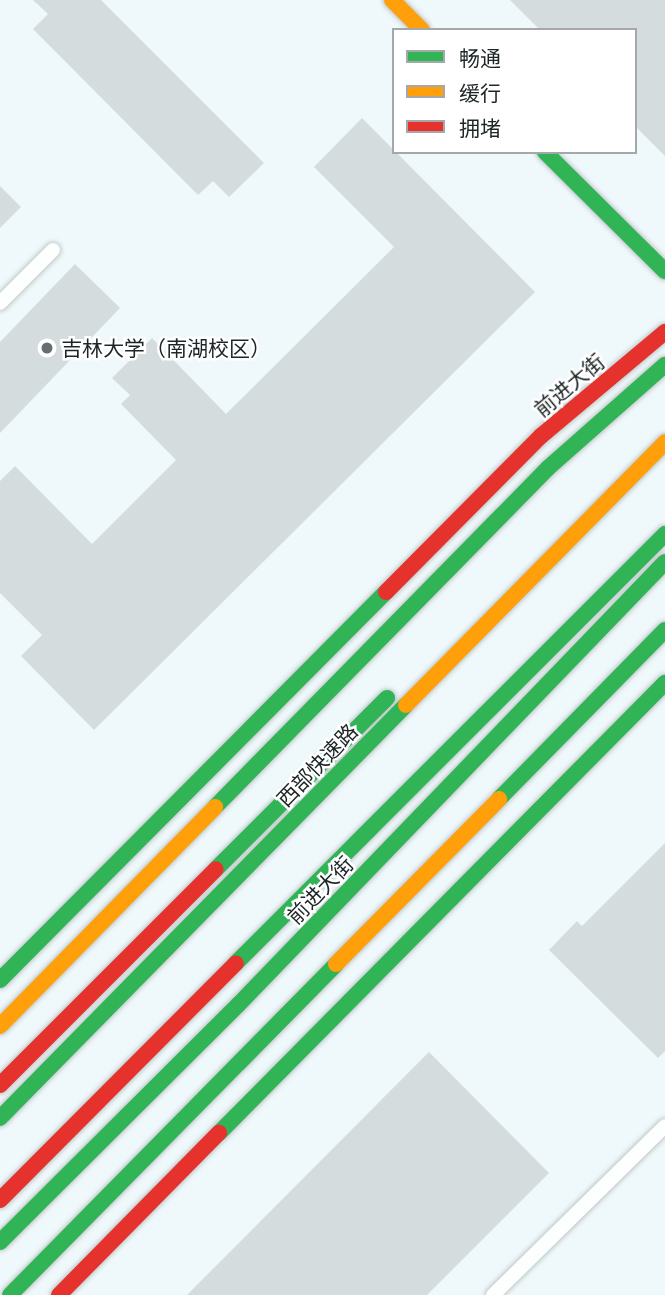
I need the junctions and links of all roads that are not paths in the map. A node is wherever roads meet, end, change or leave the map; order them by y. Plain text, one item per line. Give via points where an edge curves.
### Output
1 (392, 0) edge
2 (420, 28) edge
3 (547, 154) edge
4 (53, 250) dead end
5 (665, 270) edge
6 (0, 303) edge
7 (665, 332) edge
8 (665, 365) edge
9 (660, 435) edge
10 (665, 534) edge
11 (665, 562) edge
12 (479, 605) dead end
13 (665, 630) edge
14 (665, 683) edge
15 (401, 684) dead end
16 (0, 980) edge
17 (0, 1026) edge
18 (0, 1085) edge
19 (0, 1118) edge
20 (665, 1126) edge
21 (0, 1200) edge
22 (0, 1242) edge
23 (10, 1295) edge
24 (59, 1295) edge
25 (493, 1295) edge

1 - 2 main road
3 - 5 main road
4 - 6 lane
7 - 16 main road, 前进大街 via 541,436
8 - 17 main road via 548,468
9 - 12 main road
9 - 19 main road, 西部快速路
10 - 21 main road
11 - 22 main road, 前进大街 via 239,1004
13 - 23 main road
14 - 24 main road
15 - 18 main road
20 - 25 lane

